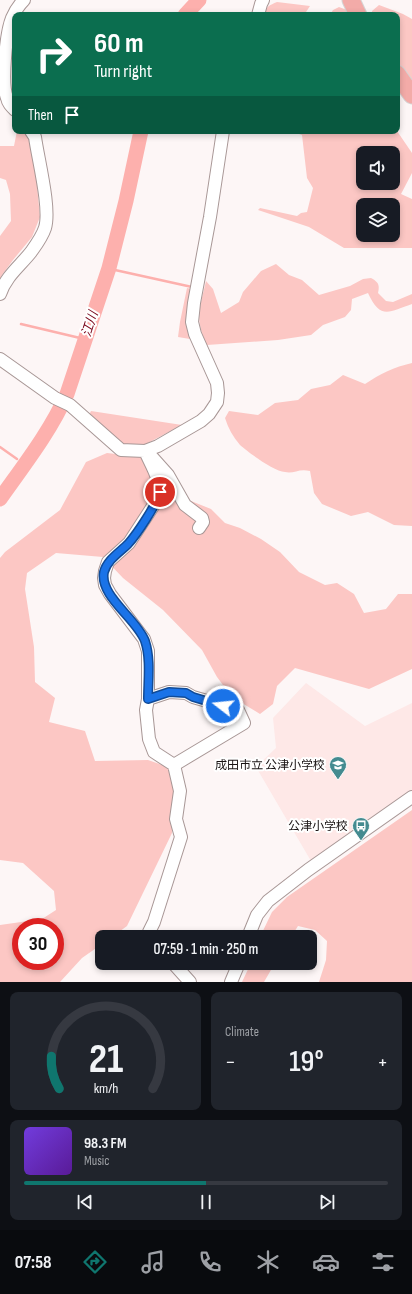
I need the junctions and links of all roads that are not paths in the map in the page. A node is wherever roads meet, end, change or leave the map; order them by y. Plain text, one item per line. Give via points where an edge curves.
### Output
1 (24, 0) edge
2 (263, 0) edge
3 (351, 0) edge
4 (15, 12) edge
5 (259, 12) edge
6 (357, 12) edge
7 (12, 20) edge
8 (400, 78) edge
9 (412, 95) edge
10 (12, 107) edge
11 (32, 134) edge
12 (223, 134) edge
13 (0, 294) edge
14 (0, 359) edge
15 (145, 452) junction
16 (199, 528) dead end
17 (148, 699) junction
18 (174, 765) junction
19 (412, 797) edge
20 (150, 930) edge
21 (251, 930) edge
22 (179, 970) edge
23 (236, 970) edge
24 (190, 982) edge
25 (231, 982) edge

1 - 4 street
2 - 5 street
3 - 6 highway
7 - 10 street via 7,34 4,86 6,97
8 - 9 highway
11 - 13 street via 45,201 45,228 30,253 11,273
12 - 15 street via 192,322 217,383 217,402 201,421
14 - 15 street via 64,402 121,450
15 - 16 street via 168,475 185,505 202,518 203,522
15 - 17 street via 158,481 159,497 129,543 108,562 104,578 110,594 144,640 148,651
17 - 18 street via 146,710 149,739 154,752
17 - 18 street via 169,692 186,693 238,710 244,723
18 - 20 street via 180,791 176,820 181,837
19 - 21 street via 268,901 257,915
22 - 24 street
23 - 25 street

